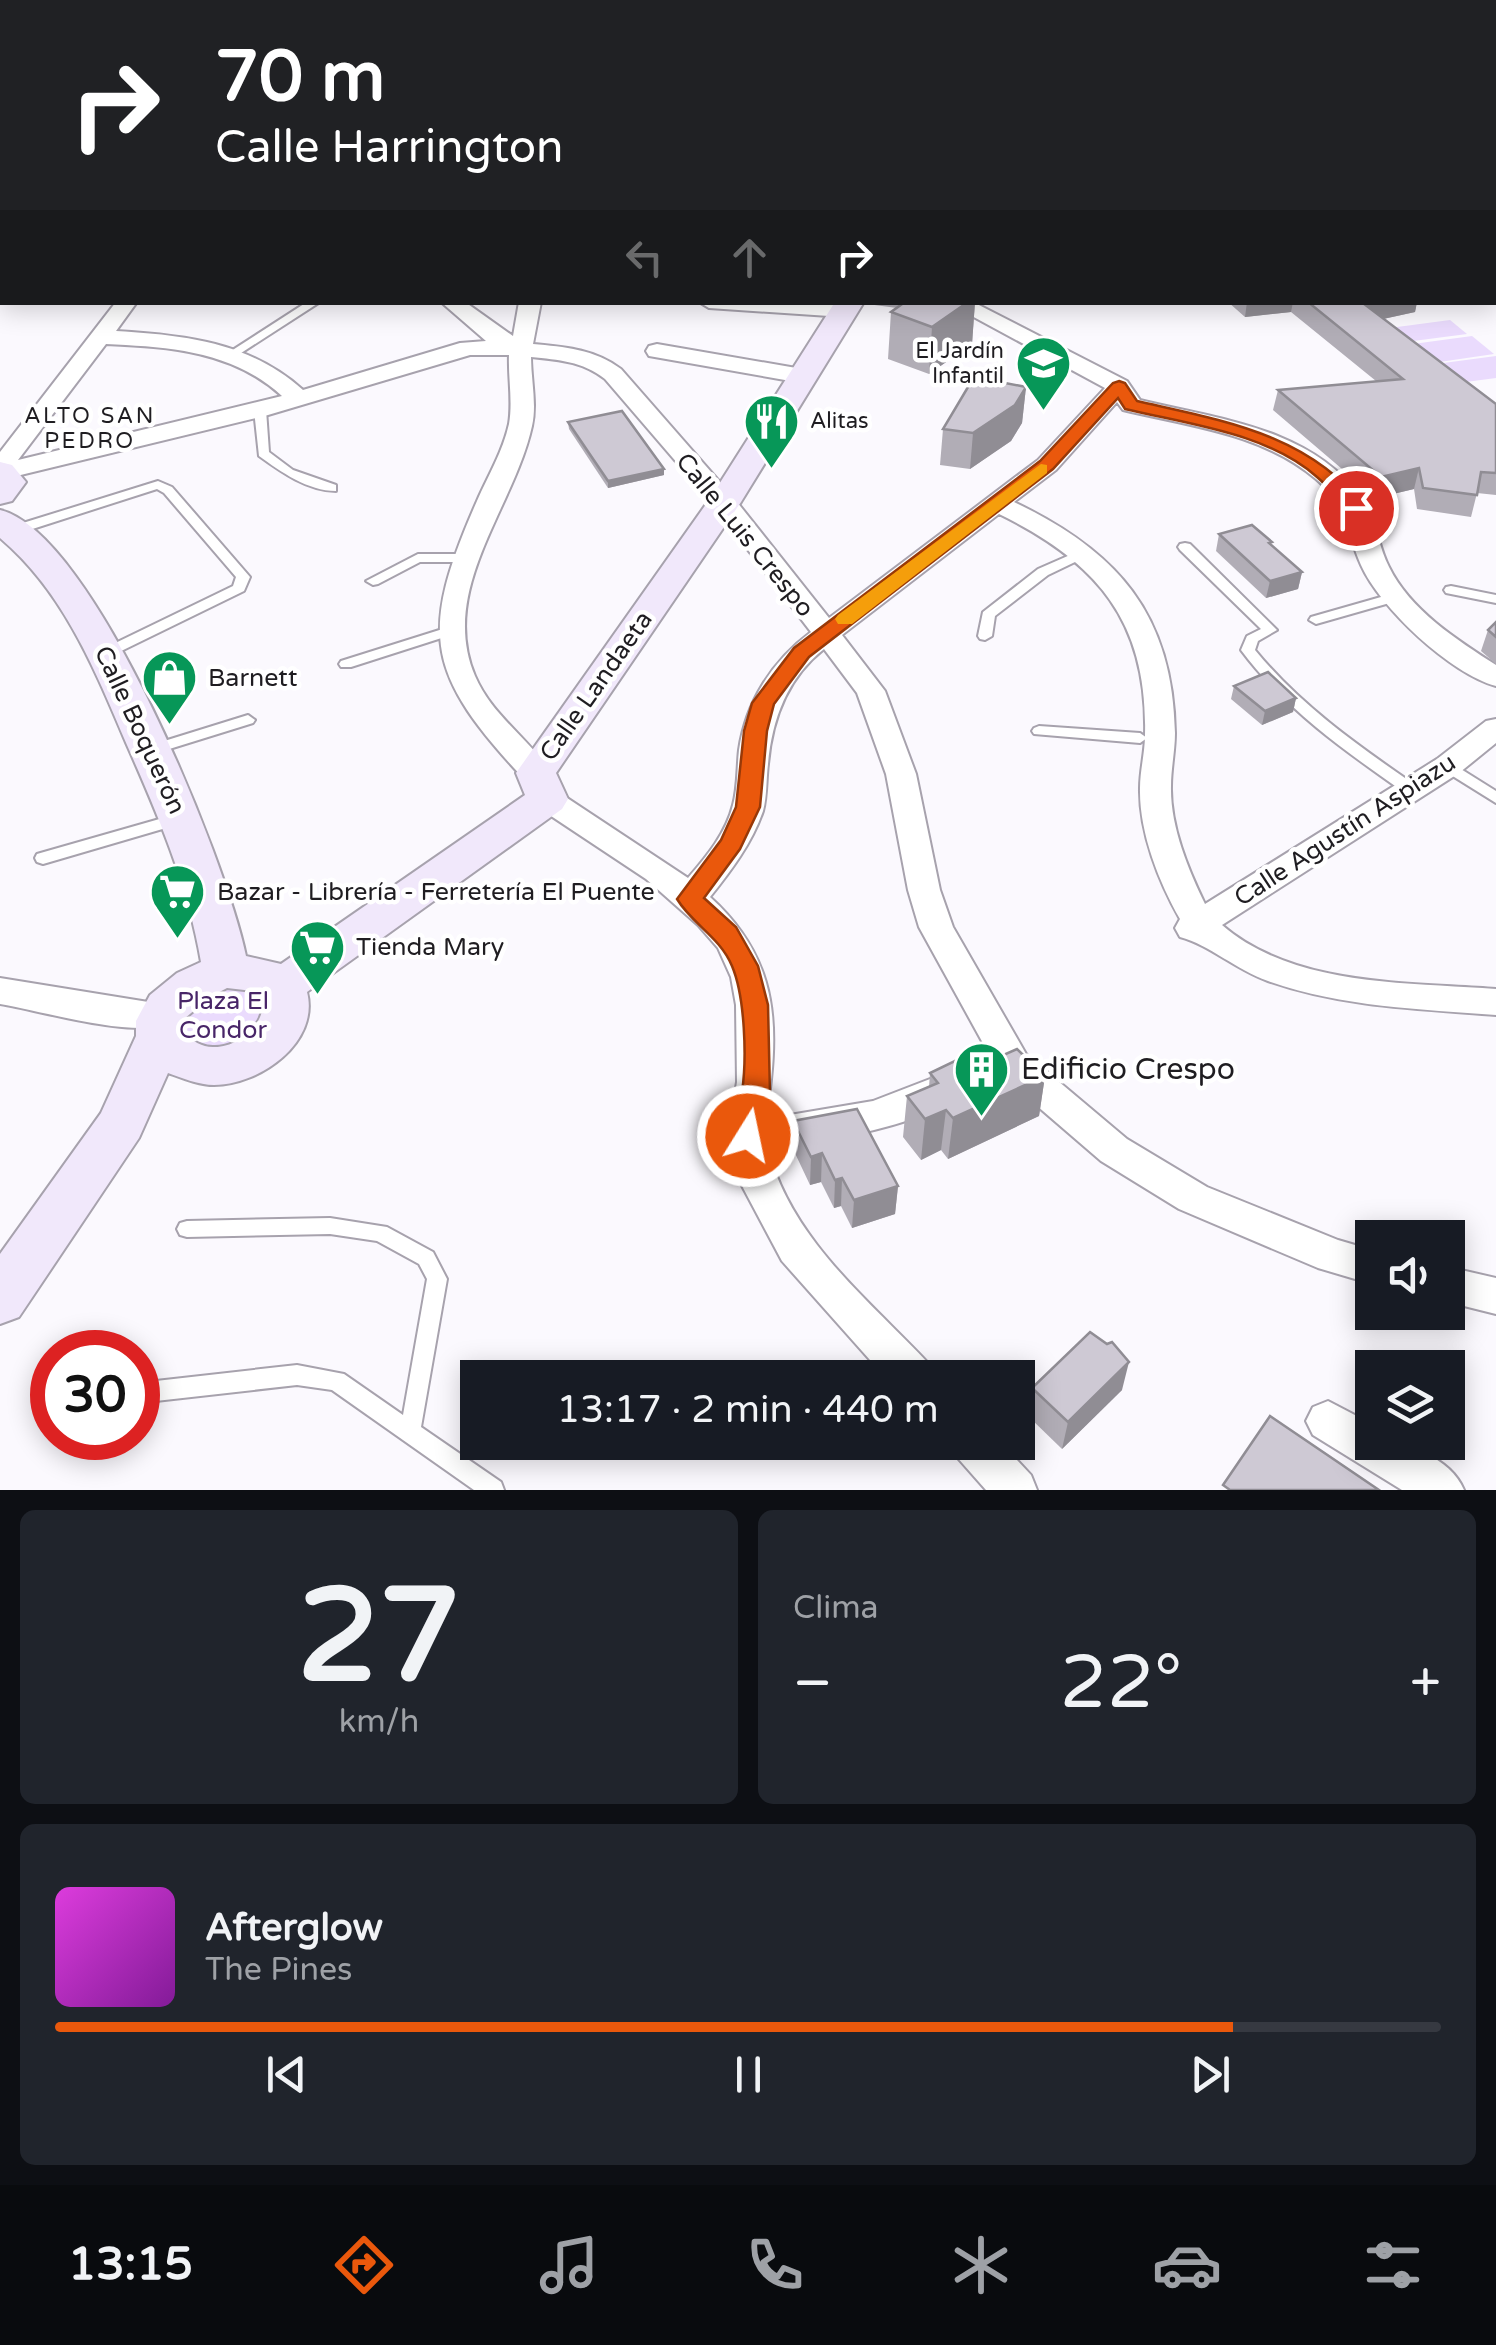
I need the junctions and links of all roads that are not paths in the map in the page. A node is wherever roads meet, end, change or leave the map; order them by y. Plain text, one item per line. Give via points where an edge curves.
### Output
1 (390, 0) edge
2 (408, 0) edge
3 (124, 305) edge
4 (310, 305) edge
5 (455, 305) edge
6 (530, 305) edge
7 (792, 305) edge
8 (962, 305) edge
9 (847, 307) edge
10 (102, 338) junction
11 (521, 348) junction
12 (657, 352) dead end
13 (234, 353) junction
14 (802, 376) junction
15 (1119, 386) junction
16 (298, 398) junction
17 (260, 410) junction
18 (332, 488) dead end
19 (3, 493) edge
20 (724, 502) junction
21 (996, 503) junction
22 (1185, 547) dead end
23 (464, 558) junction
24 (1070, 559) dead end
25 (373, 581) dead end
26 (1452, 590) dead end
27 (1395, 598) junction
28 (1496, 598) edge
29 (1316, 620) dead end
30 (448, 632) junction
31 (824, 635) junction
32 (985, 636) dead end
33 (108, 652) junction
34 (346, 664) dead end
35 (1496, 677) edge
36 (248, 720) dead end
37 (1496, 728) edge
38 (1039, 731) dead end
39 (1140, 738) dead end
40 (150, 750) junction
41 (1448, 766) junction
42 (542, 786) junction
43 (1410, 789) junction
44 (1496, 798) edge
45 (181, 818) junction
46 (43, 858) dead end
47 (689, 899) junction
48 (1196, 926) junction
49 (226, 971) junction
50 (281, 986) junction
51 (0, 991) edge
52 (1496, 1002) edge
53 (161, 1025) junction
54 (1004, 1052) junction
55 (220, 1065) junction
56 (121, 1124) junction
57 (748, 1136) junction
58 (187, 1230) dead end
59 (1355, 1262) edge
60 (1465, 1290) edge
61 (1496, 1296) edge
62 (0, 1300) edge
63 (898, 1360) edge
64 (160, 1391) edge
65 (1328, 1421) dead end
66 (406, 1431) junction
67 (984, 1460) edge
68 (1002, 1486) edge
69 (493, 1490) edge
70 (1442, 1490) edge

1 - 2 street
3 - 10 street
4 - 13 lane
5 - 11 street
6 - 11 street
7 - 9 street
8 - 15 street
9 - 14 main road, Calle Landaeta
10 - 13 street
10 - 19 street
11 - 16 street, Calle Luis Crespo via 457,351
11 - 20 street, Calle Luis Crespo via 570,354 613,374
11 - 23 street via 525,402 519,432
12 - 14 street
13 - 16 street via 265,368
14 - 20 main road, Calle Landaeta
15 - 21 street via 1046,465
15 - 27 street via 1131,405 1273,444 1322,471 1356,508 1367,552
16 - 17 street, Calle Luis Crespo
17 - 18 lane via 263,453 290,473
17 - 19 street, Calle Luis Crespo via 45,458
19 - 33 main road, Calle Boquerón
19 - 33 lane via 158,485 243,577 238,588
20 - 31 street, Calle Luis Crespo
20 - 42 main road, Calle Landaeta
21 - 31 street
21 - 48 street via 1041,523 1088,556 1135,608 1157,675 1155,792 1164,844
22 - 43 lane via 1270,630 1252,639 1248,650 1275,682 1329,734
23 - 25 lane via 418,558
23 - 30 street
24 - 32 lane via 988,615
26 - 28 lane
27 - 29 lane
27 - 35 street
30 - 34 lane
30 - 42 street via 470,696
31 - 47 street via 782,674 763,703 748,807 732,843
31 - 54 street, Calle Luis Crespo via 878,707 901,774 936,928
33 - 40 main road, Calle Boquerón
36 - 40 lane
37 - 41 street, Calle Agustín Aspiazu
38 - 39 lane
40 - 45 main road, Calle Boquerón
41 - 43 street, Calle Agustín Aspiazu
41 - 44 lane
42 - 47 street
42 - 50 main road, Calle Landaeta
43 - 48 street, Calle Agustín Aspiazu
45 - 46 lane
45 - 49 main road, Calle Boquerón via 211,902
47 - 57 street via 726,934 745,966 755,1005 756,1094
48 - 52 street via 1252,959 1342,988
49 - 50 main road via 248,970
49 - 53 main road via 186,986
50 - 55 main road via 289,1004 286,1024 248,1058
51 - 53 street
53 - 55 main road via 170,1053 192,1064
53 - 56 main road
54 - 57 street via 894,1110
54 - 59 street, Calle Luis Crespo via 1062,1110 1151,1175 1274,1234
55 - 56 main road
56 - 62 main road
57 - 63 street via 769,1205 797,1250
58 - 66 lane via 330,1226 380,1233 426,1258 438,1280
60 - 61 street
64 - 66 lane via 320,1376
65 - 70 street
66 - 69 lane
67 - 68 street

